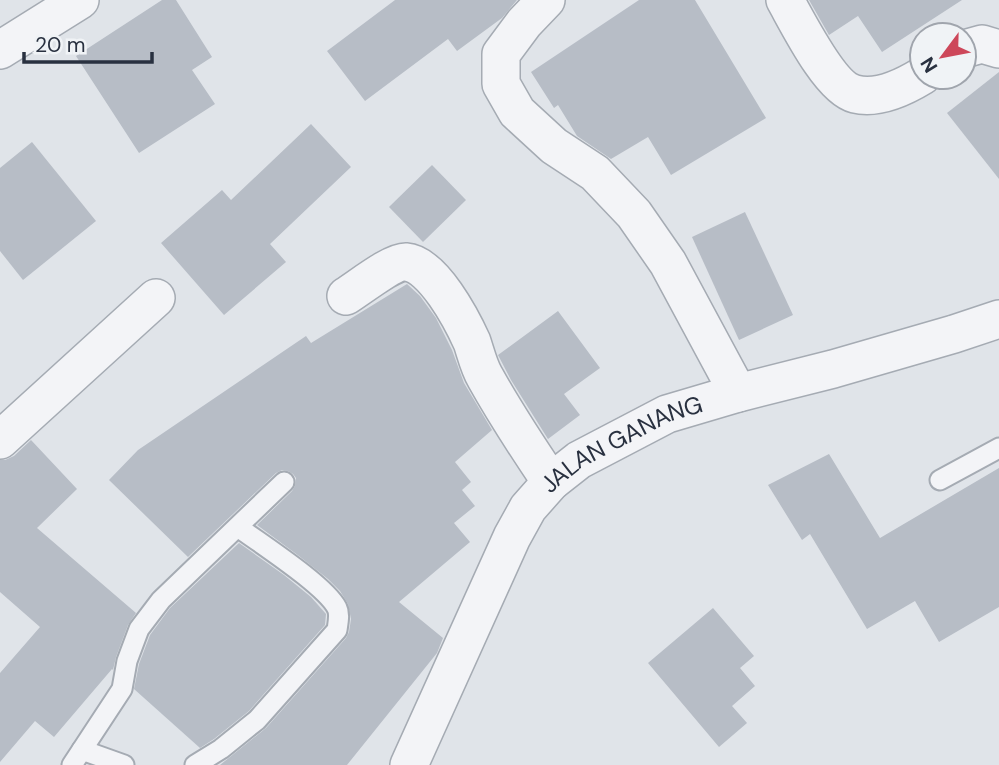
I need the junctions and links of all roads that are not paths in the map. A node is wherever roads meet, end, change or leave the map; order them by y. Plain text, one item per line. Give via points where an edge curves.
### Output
1 (80, 0) edge
2 (546, 0) edge
3 (785, 0) edge
4 (978, 45) edge
5 (999, 49) edge
6 (0, 50) edge
7 (908, 83) edge
8 (346, 296) dead end
9 (156, 298) dead end
10 (999, 319) edge
11 (737, 393) junction
12 (0, 439) edge
13 (999, 448) edge
14 (940, 480) dead end
15 (284, 482) dead end
16 (551, 482) junction
17 (238, 527) junction
18 (77, 757) edge
19 (124, 765) edge
20 (195, 765) edge
21 (409, 765) edge

1 - 6 street
2 - 11 street via 501,54 501,84 517,112 554,146 595,173 634,214 668,263
3 - 7 street via 820,61 853,94 894,90
4 - 5 street
8 - 16 street via 405,262 424,268 463,323 483,374
9 - 12 street
10 - 11 street, JALAN GANANG
11 - 16 street, JALAN GANANG via 667,414 579,460
13 - 14 lane
15 - 17 lane
16 - 21 street, JALAN GANANG via 528,508 512,537
17 - 18 lane via 161,600 139,629 122,689
17 - 20 lane via 327,596 338,610 337,630 257,720
18 - 19 lane

